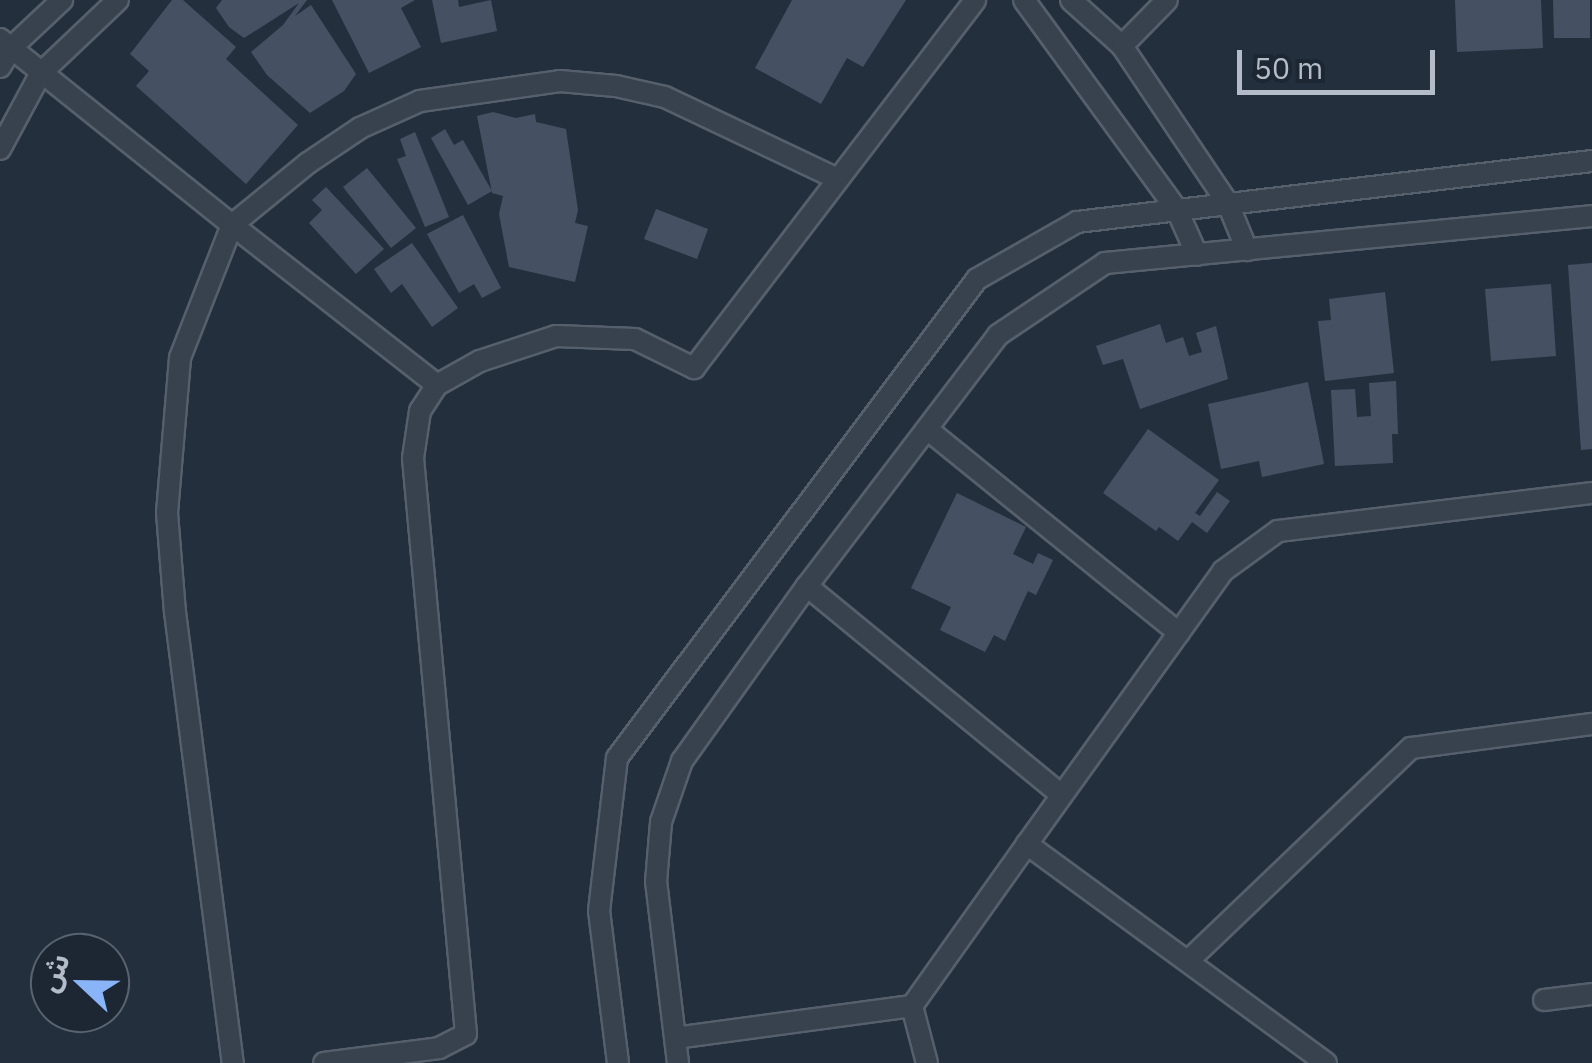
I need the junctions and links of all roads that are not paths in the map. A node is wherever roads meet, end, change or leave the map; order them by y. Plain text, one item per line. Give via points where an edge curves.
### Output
1 (62, 0) edge
2 (118, 0) edge
3 (974, 0) edge
4 (1024, 0) edge
5 (1071, 0) edge
6 (1167, 0) edge
7 (6, 43) edge
8 (1122, 46) junction
9 (0, 67) edge
10 (41, 72) junction
11 (0, 149) edge
12 (1592, 161) edge
13 (838, 179) junction
14 (1228, 204) junction
15 (1177, 210) junction
16 (1592, 216) edge
17 (232, 225) junction
18 (1247, 250) junction
19 (1197, 254) junction
20 (438, 385) junction
21 (927, 429) junction
22 (1592, 493) edge
23 (807, 586) junction
24 (1179, 633) junction
25 (1592, 724) edge
26 (1060, 794) junction
27 (1027, 844) junction
28 (1189, 960) junction
29 (1592, 994) edge
30 (1544, 1000) dead end
31 (912, 1006) junction
32 (674, 1038) junction
33 (233, 1063) edge
34 (324, 1063) edge
35 (618, 1063) edge
36 (678, 1063) edge
37 (928, 1063) edge
38 (1326, 1063) edge

1 - 7 street
2 - 10 street
3 - 13 street
4 - 15 street
5 - 8 street
6 - 8 street
7 - 9 street
7 - 10 street
8 - 14 street
10 - 11 street
10 - 17 street
12 - 14 street
13 - 17 street via 665,97 560,81 420,101 360,128
13 - 20 street via 694,368 635,339 556,336 480,362
14 - 15 street
14 - 18 street
15 - 19 street
15 - 35 street via 1078,222 977,279 616,758 599,911
16 - 18 street
17 - 20 street
17 - 33 street via 180,358 167,513
18 - 19 street
19 - 21 street via 1105,264 998,336
20 - 34 street via 420,412 413,458 466,1034 439,1048
21 - 23 street
21 - 24 street
22 - 24 street via 1278,532 1223,571
23 - 26 street
23 - 32 street via 682,761 661,822 656,882
24 - 26 street
25 - 28 street via 1412,748
26 - 27 street
27 - 28 street
27 - 31 street
28 - 38 street
29 - 30 street
31 - 32 street
31 - 37 street
32 - 36 street

